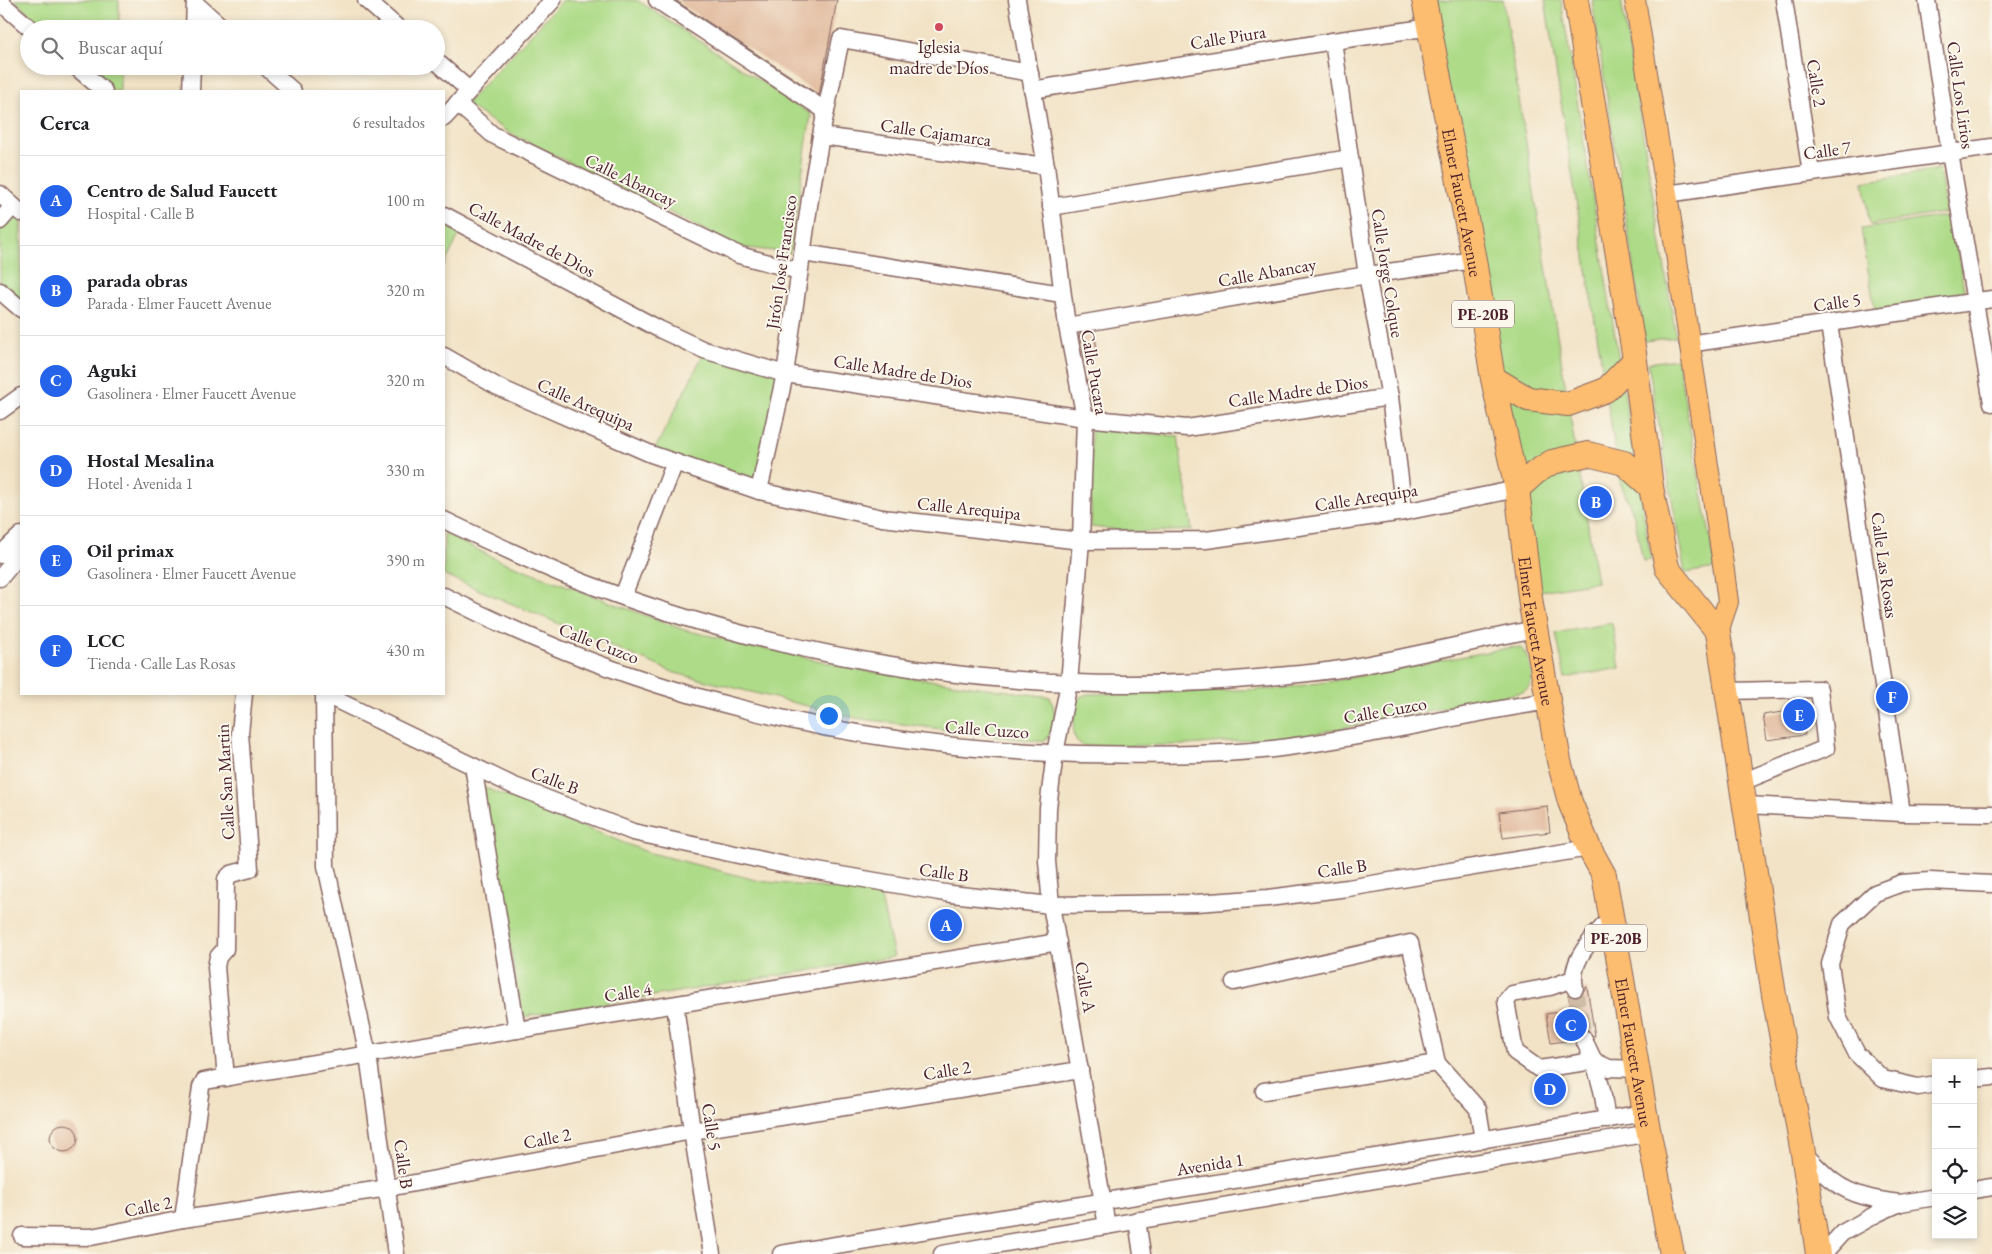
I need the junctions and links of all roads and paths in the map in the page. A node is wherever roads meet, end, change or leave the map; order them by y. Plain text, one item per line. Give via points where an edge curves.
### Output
1 (366, 0) edge
2 (657, 0) edge
3 (1017, 0) edge
4 (1424, 0) edge
5 (1576, 0) edge
6 (1635, 0) edge
7 (1784, 0) edge
8 (1927, 0) edge
9 (195, 1) edge
10 (0, 2) edge
11 (549, 2) edge
12 (21, 20) edge
13 (194, 20) edge
14 (215, 20) edge
15 (389, 20) edge
16 (1431, 27) junction
17 (841, 39) joint
18 (1333, 41) junction
19 (445, 69) edge
20 (85, 75) edge
21 (192, 75) edge
22 (275, 75) edge
23 (1031, 82) junction
24 (103, 90) edge
25 (191, 90) edge
26 (292, 90) edge
27 (469, 90) junction
28 (457, 103) junction
29 (826, 111) junction
30 (445, 117) edge
31 (821, 136) junction
32 (1992, 147) edge
33 (1950, 153) junction
34 (1350, 158) junction
35 (1046, 166) junction
36 (1811, 173) junction
37 (0, 194) edge
38 (1667, 194) junction
39 (1051, 207) junction
40 (17, 210) edge
41 (445, 216) edge
42 (0, 221) edge
43 (803, 253) junction
44 (1474, 260) junction
45 (799, 271) junction
46 (1367, 275) junction
47 (0, 291) edge
48 (1062, 294) junction
49 (1992, 300) edge
50 (1974, 302) junction
51 (20, 308) edge
52 (1829, 324) junction
53 (1067, 326) junction
54 (1688, 344) junction
55 (445, 357) edge
56 (1634, 361) junction
57 (785, 374) junction
58 (1493, 378) junction
59 (20, 397) edge
60 (1390, 397) junction
61 (1992, 403) edge
62 (0, 411) edge
63 (1085, 418) junction
64 (675, 462) junction
65 (1651, 487) junction
66 (1517, 489) junction
67 (759, 491) junction
68 (1404, 512) junction
69 (445, 520) edge
70 (20, 536) edge
71 (1081, 541) junction
72 (20, 554) edge
73 (0, 555) edge
74 (0, 578) edge
75 (445, 596) edge
76 (623, 596) junction
77 (1535, 629) junction
78 (1718, 632) junction
79 (1069, 683) junction
80 (1727, 690) junction
81 (244, 695) edge
82 (324, 695) edge
83 (326, 695) edge
84 (1548, 701) junction
85 (1055, 753) junction
86 (473, 766) junction
87 (1742, 782) junction
88 (1746, 805) junction
89 (1902, 813) junction
90 (1992, 814) edge
91 (1589, 848) junction
92 (1992, 884) edge
93 (1051, 905) junction
94 (1612, 916) junction
95 (1058, 942) junction
96 (1234, 982) dead end
97 (675, 1005) junction
98 (517, 1030) junction
99 (1582, 1038) tunnel mouth
100 (368, 1055) junction
101 (1594, 1061) junction
102 (1437, 1063) junction
103 (1639, 1069) junction
104 (1080, 1070) junction
105 (1992, 1076) edge
106 (226, 1078) junction
107 (1977, 1078) edge
108 (1932, 1085) edge
109 (1264, 1091) dead end
110 (1607, 1120) junction
111 (1648, 1123) junction
112 (692, 1131) junction
113 (1483, 1140) junction
114 (1803, 1153) junction
115 (1992, 1187) edge
116 (388, 1188) junction
117 (1977, 1189) edge
118 (1932, 1198) edge
119 (1103, 1202) junction
120 (1900, 1203) junction
121 (183, 1219) junction
122 (1137, 1220) junction
123 (1107, 1226) junction
124 (22, 1236) dead end
125 (1000, 1249) edge
126 (396, 1254) edge
127 (712, 1254) edge
128 (781, 1254) edge
129 (942, 1254) edge
130 (1142, 1254) edge
131 (1672, 1254) edge
132 (1818, 1254) edge
133 (1824, 1254) edge

1 - 15 street
2 - 29 street
3 - 23 street, Calle Pucara
4 - 16 highway, Elmer Faucett Avenue / PE-20B
5 - 56 highway
6 - 38 main road
7 - 36 street, Calle 2
8 - 33 street, Calle Los Lirios
9 - 13 street
9 - 14 street
10 - 12 street
11 - 27 street
16 - 18 street, Calle Piura
16 - 44 highway, Elmer Faucett Avenue / PE-20B
17 - 23 street, Calle Piura
17 - 29 street, Jirón Jose Francisco
18 - 23 street, Calle Piura
18 - 34 street, Calle Jorge Colque
19 - 27 street
20 - 24 street
21 - 25 street
22 - 26 street
23 - 35 street, Calle Pucara
27 - 28 street
28 - 30 street
28 - 45 street, Calle Abancay via 493,135 738,255
29 - 31 street, Jirón Jose Francisco
31 - 35 street, Calle Cajamarca
31 - 43 street, Jirón Jose Francisco
32 - 33 street, Calle 7
33 - 36 street, Calle 7
33 - 50 street, Calle Los Lirios
34 - 39 street
34 - 46 street, Calle Jorge Colque
35 - 39 street, Calle Pucara
36 - 38 street, Calle 7
37 - 40 street
38 - 54 main road
39 - 48 street, Calle Pucara
40 - 42 street
41 - 57 street, Calle Madre de Dios via 695,346
43 - 45 street, Jirón Jose Francisco
43 - 48 street
44 - 46 street, Calle Abancay
44 - 58 highway, Elmer Faucett Avenue / PE-20B
45 - 57 street, Jirón Jose Francisco
46 - 53 street, Calle Abancay
46 - 60 street, Calle Jorge Colque
47 - 51 street
48 - 53 street, Calle Pucara
49 - 50 street, Calle 5
50 - 52 street, Calle 5
50 - 61 street, Calle Los Lirios
52 - 54 street, Calle 5
52 - 89 street, Calle Las Rosas
53 - 63 street, Calle Pucara
54 - 78 main road via 1728,602
55 - 64 street, Calle Arequipa via 498,386 642,451
56 - 58 highway via 1606,390 1568,404 1528,400
56 - 65 highway
57 - 63 street, Calle Madre de Dios
57 - 67 street, Jirón Jose Francisco
58 - 66 highway, Elmer Faucett Avenue / PE-20B
59 - 62 street
60 - 63 street, Calle Madre de Dios via 1186,428
60 - 68 street, Calle Jorge Colque
63 - 71 street, Calle Pucara
64 - 67 street, Calle Arequipa
64 - 76 street
65 - 66 highway via 1624,463 1588,454 1552,462
65 - 78 highway via 1667,568
66 - 68 street, Calle Arequipa
66 - 77 highway, Elmer Faucett Avenue / PE-20B
67 - 71 street, Calle Arequipa via 882,518
68 - 71 street, Calle Arequipa via 1206,540
69 - 76 street via 536,563
70 - 73 street
71 - 79 street, Calle Pucara
72 - 74 street
75 - 85 street, Calle Cuzco via 519,632 612,670 757,714 905,741
76 - 79 street via 706,624 842,656 990,678
77 - 79 street via 1351,667 1267,677 1167,683
77 - 84 highway, Elmer Faucett Avenue / PE-20B
78 - 80 highway
79 - 85 street, Calle Pucara
80 - 87 highway
80 - 87 street via 1819,689 1826,748
81 - 106 street, Calle San Martin via 240,733 250,869 231,874 226,879 225,949 218,957 216,967
82 - 100 street, Calle B via 326,866
83 - 86 street, Calle B
84 - 85 street, Calle Cuzco via 1273,749 1166,756
84 - 91 highway, Elmer Faucett Avenue / PE-20B via 1570,802
85 - 93 street, Calle A via 1048,808 1047,861
86 - 93 street, Calle B via 633,832 794,867 951,894
86 - 98 street
87 - 88 highway
88 - 89 street
88 - 114 highway via 1774,995
89 - 90 street
91 - 93 street, Calle B via 1268,898
91 - 94 highway, Elmer Faucett Avenue / PE-20B via 1604,875
92 - 108 street via 1902,883 1875,893 1842,924 1830,964 1838,1017 1857,1054 1883,1079 1918,1087
93 - 95 street, Calle A
94 - 101 street via 1576,963 1574,984 1512,994 1506,1001 1514,1052 1540,1069
94 - 103 highway, Elmer Faucett Avenue / PE-20B
95 - 97 street, Calle 4
95 - 104 street, Calle A
96 - 102 street via 1410,943
97 - 98 street, Calle 4
97 - 112 street, Calle 5
98 - 100 street, Calle 4
99 - 101 street
100 - 106 street, Calle 4
100 - 116 street, Calle B
101 - 103 street via 1609,1068
101 - 110 street
102 - 109 street
102 - 113 street via 1478,1109
103 - 111 highway, Elmer Faucett Avenue / PE-20B
104 - 112 street, Calle 2
104 - 119 street, Calle A
105 - 107 street
106 - 121 street, Calle 4 via 204,1082 201,1087
110 - 111 street, Avenida 1
110 - 113 street, Avenida 1
111 - 122 street
111 - 131 highway, Elmer Faucett Avenue / PE-20B
112 - 116 street, Calle 2
112 - 127 street, Calle 5
113 - 119 street, Avenida 1
114 - 120 street via 1833,1182 1848,1190 1864,1197
114 - 132 highway
115 - 117 street
116 - 121 street, Calle 2
116 - 126 street, Calle B
118 - 120 street
119 - 123 street, Calle A
119 - 128 street, Avenida 1
120 - 133 street via 1851,1227 1835,1239
121 - 124 street, Calle 2 via 91,1237
122 - 123 street
122 - 130 street
123 - 125 street
125 - 129 street

